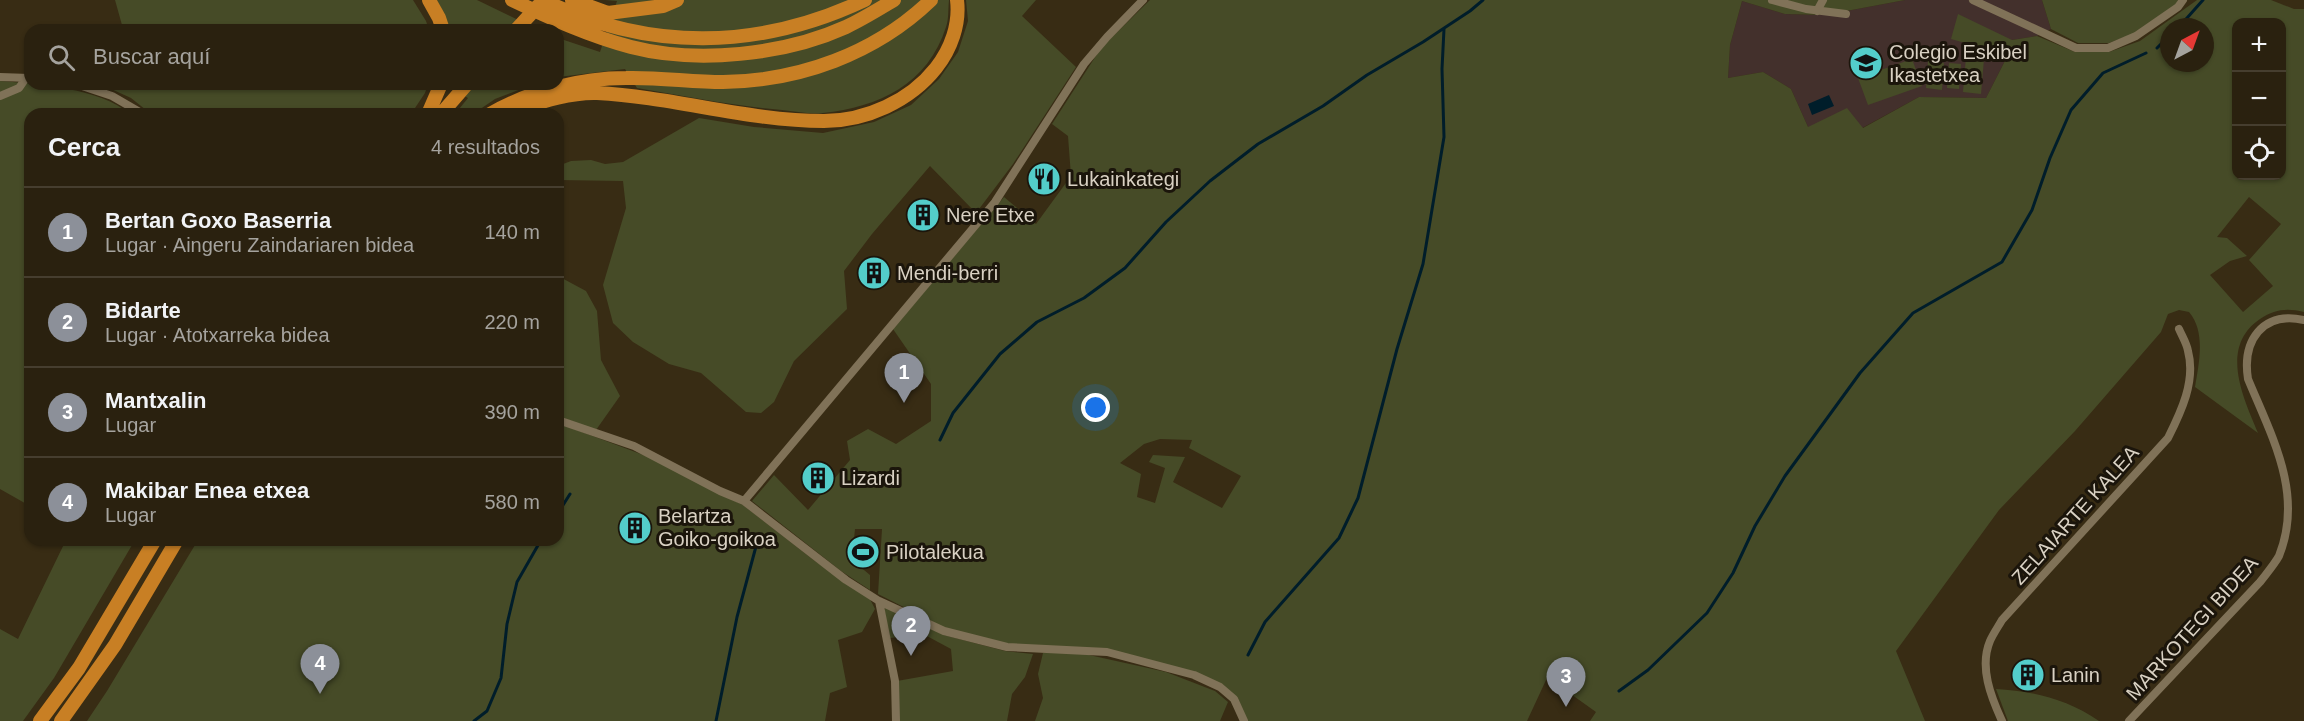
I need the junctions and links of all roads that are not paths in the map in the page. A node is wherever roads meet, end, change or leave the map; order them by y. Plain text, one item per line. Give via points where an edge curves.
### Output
1 (429, 0) edge
2 (512, 0) edge
3 (543, 0) edge
4 (572, 0) edge
5 (677, 0) edge
6 (865, 0) edge
7 (894, 0) edge
8 (931, 0) edge
9 (1143, 0) edge
10 (1772, 0) edge
11 (1823, 0) edge
12 (1973, 0) edge
13 (2182, 0) edge
14 (958, 3) edge
15 (1794, 3) edge
16 (1817, 11) junction
17 (1846, 14) dead end
18 (440, 24) edge
19 (522, 24) edge
20 (0, 77) edge
21 (24, 78) edge
22 (24, 83) edge
23 (564, 86) edge
24 (94, 90) edge
25 (438, 90) edge
26 (462, 90) edge
27 (546, 90) edge
28 (0, 96) edge
29 (133, 108) edge
30 (431, 108) edge
31 (446, 108) edge
32 (504, 108) edge
33 (523, 108) edge
34 (2304, 320) edge
35 (2180, 329) dead end
36 (564, 422) edge
37 (744, 501) junction
38 (151, 546) edge
39 (174, 546) edge
40 (879, 601) junction
41 (96, 674) junction
42 (40, 721) edge
43 (61, 721) edge
44 (70, 721) edge
45 (896, 721) edge
46 (1244, 721) edge
47 (2002, 721) edge
48 (2130, 721) edge

1 - 18 highway
2 - 7 highway via 597,37 687,56 748,53 798,43 845,27
3 - 6 highway via 622,29 714,39 783,30
3 - 19 highway
4 - 5 highway via 608,13 663,6
8 - 23 highway via 878,41 827,64 769,79 722,82 625,78
9 - 37 street via 1084,64 995,202
10 - 15 street
11 - 16 street
12 - 13 street via 2076,48 2108,48 2158,22
14 - 33 highway via 957,26 942,61 930,76 901,99 865,114 826,121 769,117 594,93
15 - 16 street
16 - 17 street
20 - 21 street
22 - 28 street
24 - 29 street
25 - 30 highway
26 - 31 highway
27 - 32 highway
34 - 48 street, MARKOTEGI BIDEA via 2281,319 2265,326 2247,350 2248,380 2288,478 2291,510 2278,558
35 - 47 street, ZELAIARTE KALEA via 2189,352 2189,381 2181,413 2168,438 2002,620 1989,642 1985,667 1992,700
36 - 37 street via 634,446
37 - 40 street
38 - 42 highway via 79,669
39 - 41 highway
40 - 45 street via 895,681
40 - 46 street via 944,631 1006,647 1107,652 1194,675 1220,687 1234,699
41 - 43 highway
41 - 44 highway

